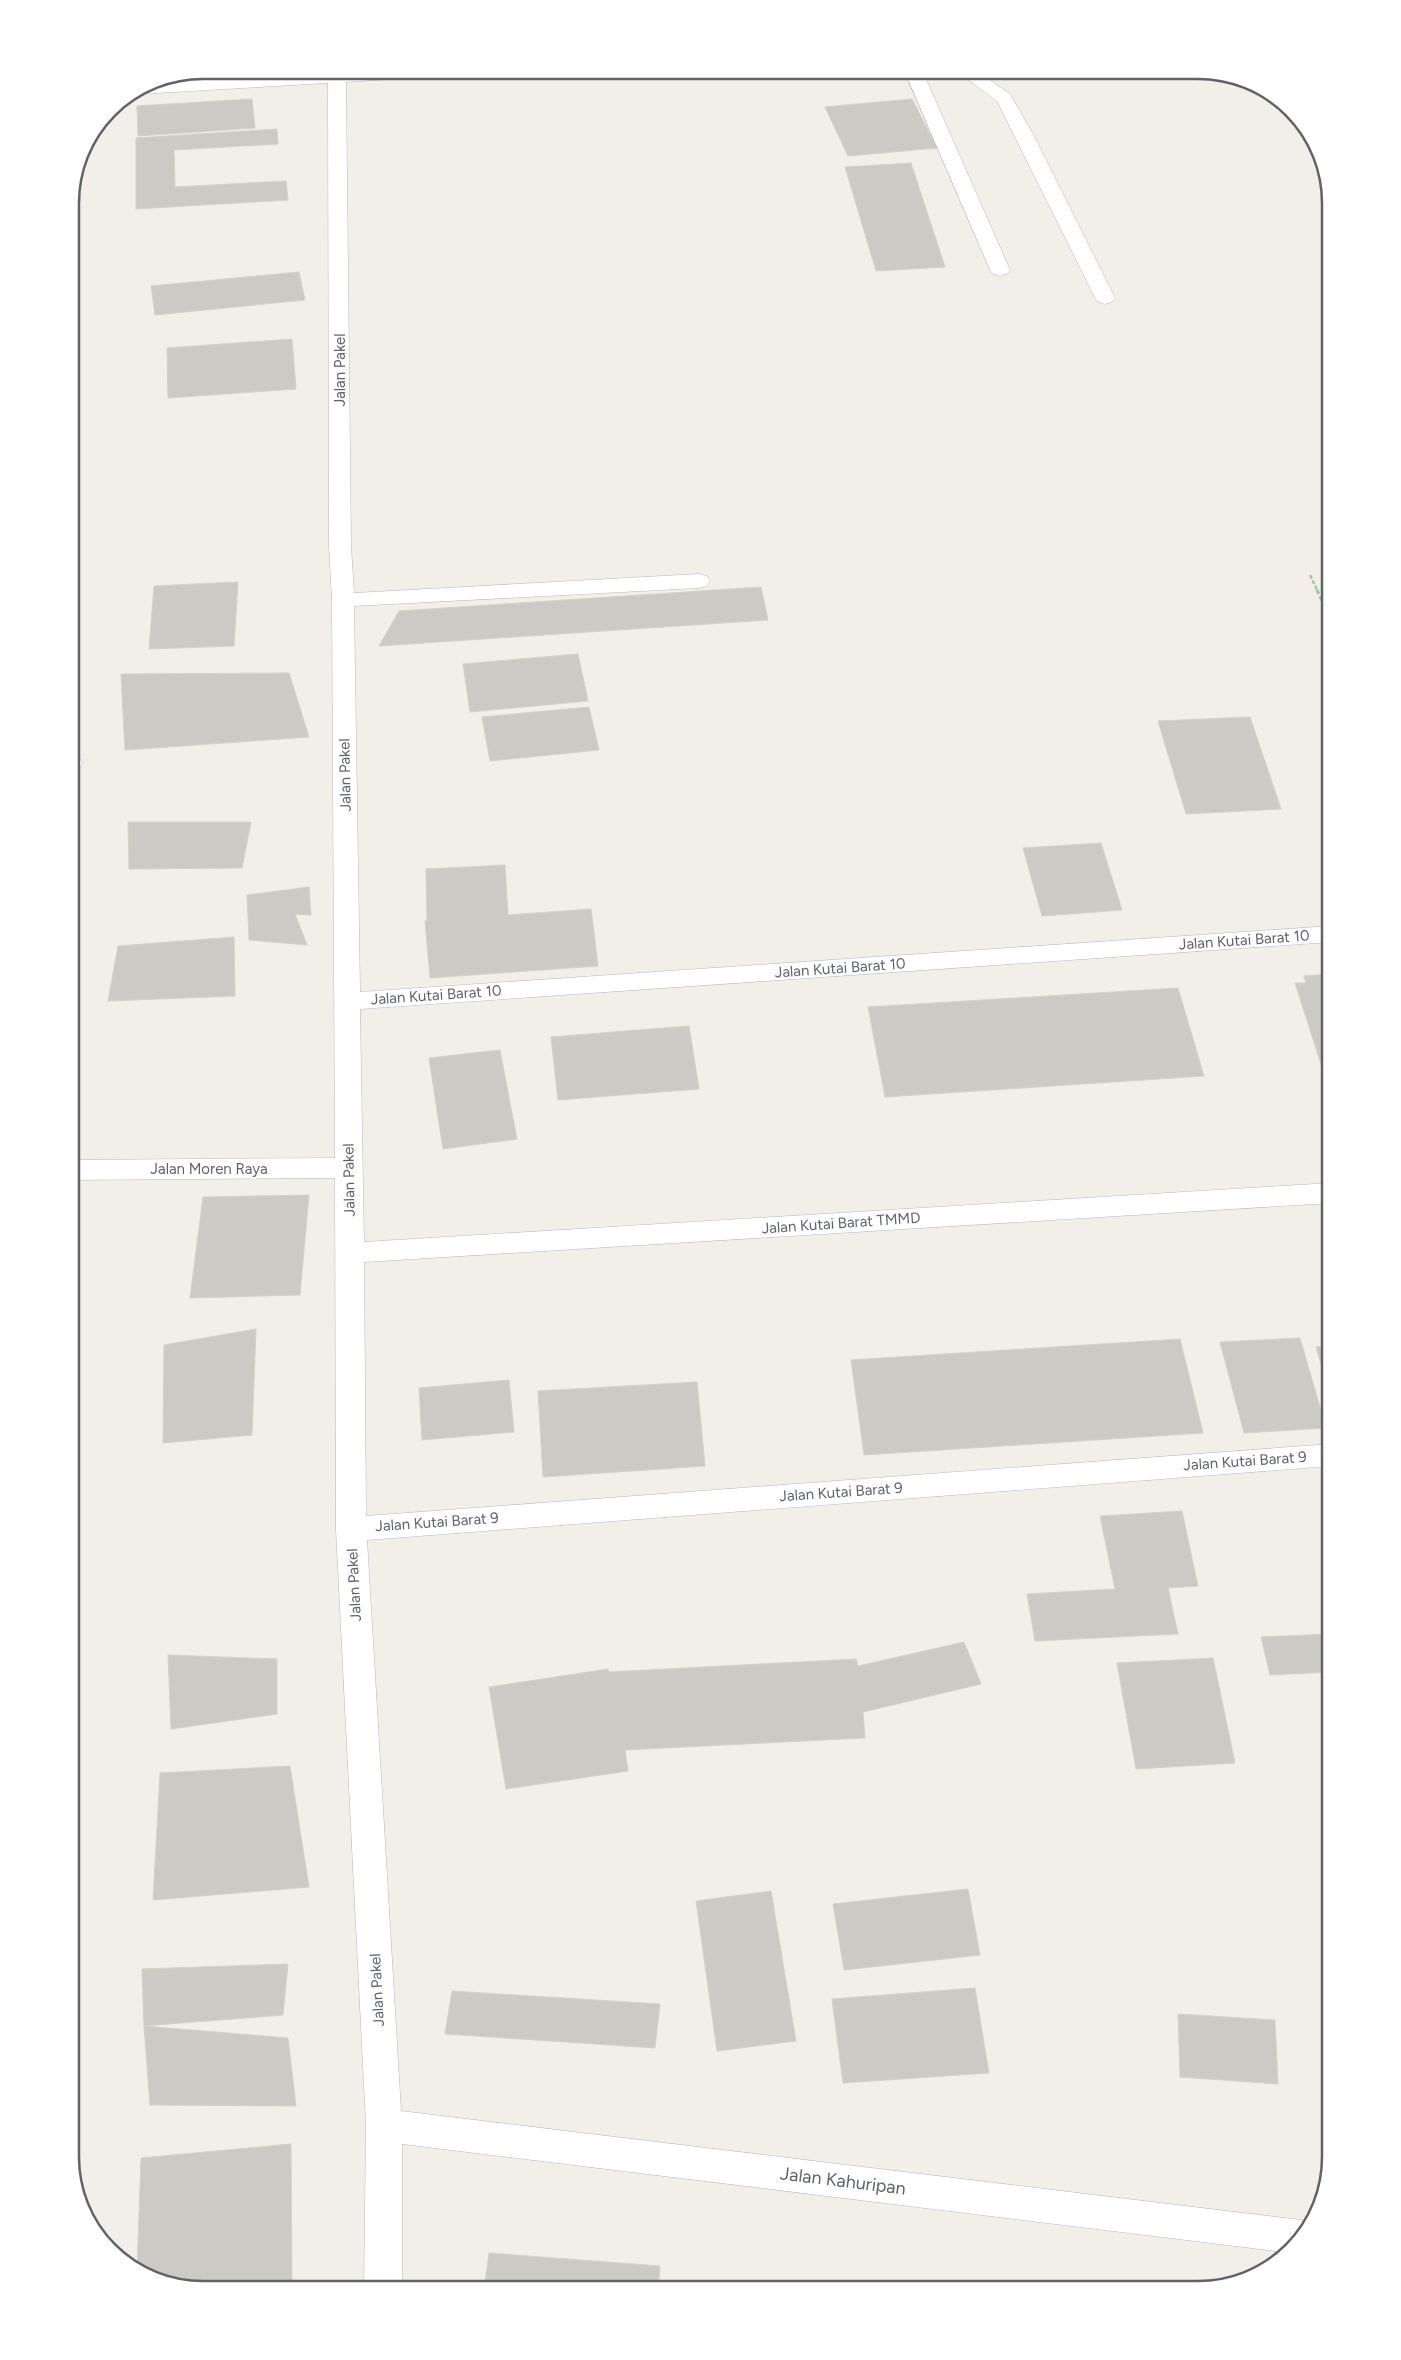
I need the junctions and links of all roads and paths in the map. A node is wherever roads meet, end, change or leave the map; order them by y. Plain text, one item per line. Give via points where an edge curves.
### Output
1 (267, 79) edge
2 (337, 79) edge
3 (917, 79) edge
4 (977, 79) edge
5 (160, 87) edge
6 (1000, 270) dead end
7 (1105, 298) dead end
8 (1310, 575) dead end
9 (699, 581) dead end
10 (343, 597) junction
11 (1322, 601) edge
12 (1322, 935) edge
13 (348, 1001) junction
14 (349, 1168) junction
15 (79, 1170) edge
16 (1322, 1194) edge
17 (350, 1253) junction
18 (1322, 1456) edge
19 (350, 1529) junction
20 (384, 2125) junction
21 (1294, 2236) edge
22 (383, 2281) edge

1 - 5 street
2 - 10 street, Jalan Pakel
3 - 6 street
4 - 7 street via 1004,98
8 - 11 path
9 - 10 street
10 - 13 street, Jalan Pakel
12 - 13 street, Jalan Kutai Barat 10
13 - 14 street, Jalan Pakel
14 - 15 street, Jalan Moren Raya
14 - 17 street, Jalan Pakel
16 - 17 street, Jalan Kutai Barat TMMD
17 - 19 street, Jalan Pakel
18 - 19 street, Jalan Kutai Barat 9
19 - 20 street, Jalan Pakel
20 - 21 street, Jalan Kahuripan
20 - 22 street, Jalan Pakel

